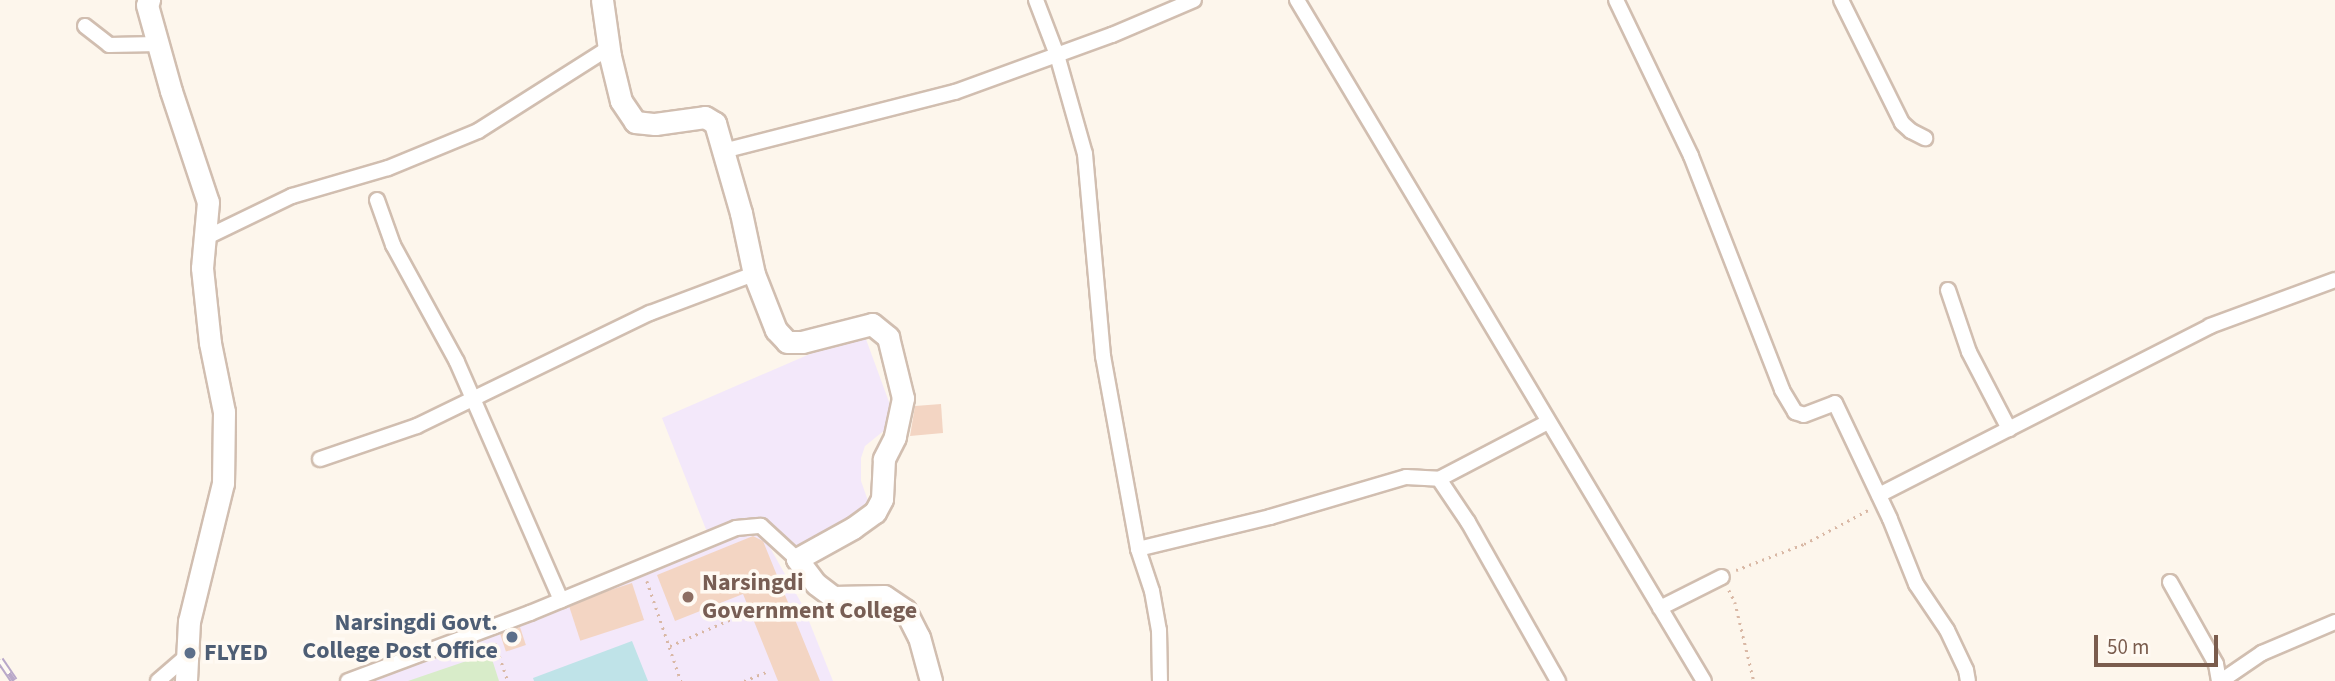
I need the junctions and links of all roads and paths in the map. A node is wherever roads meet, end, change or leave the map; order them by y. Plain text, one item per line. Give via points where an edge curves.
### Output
1 (149, 0) edge
2 (602, 0) edge
3 (1036, 0) edge
4 (1194, 0) edge
5 (1297, 0) edge
6 (1616, 0) edge
7 (1841, 0) edge
8 (85, 26) dead end
9 (158, 44) junction
10 (609, 48) junction
11 (1057, 55) junction
12 (1924, 138) dead end
13 (723, 151) junction
14 (377, 200) dead end
15 (205, 238) junction
16 (754, 274) junction
17 (2335, 280) edge
18 (1948, 290) dead end
19 (472, 398) junction
20 (1548, 422) junction
21 (2009, 429) junction
22 (320, 459) dead end
23 (1439, 480) junction
24 (1880, 499) junction
25 (1138, 549) junction
26 (797, 559) junction
27 (643, 568) junction
28 (1722, 576) junction
29 (2170, 582) dead end
30 (561, 600) junction
31 (1660, 608) junction
32 (747, 612) dead end
33 (2335, 622) edge
34 (490, 627) junction
35 (670, 646) junction
36 (184, 658) junction
37 (769, 671) dead end
38 (158, 681) edge
39 (186, 681) edge
40 (348, 681) edge
41 (508, 681) edge
42 (681, 681) edge
43 (744, 681) edge
44 (930, 681) edge
45 (1160, 681) edge
46 (1558, 681) edge
47 (1704, 681) edge
48 (1754, 681) edge
49 (1968, 681) edge
50 (2220, 681) edge

1 - 9 street
2 - 10 street
3 - 11 street
4 - 11 street
5 - 20 street
6 - 24 street via 1691,156 1782,390 1795,412 1804,415 1835,403
7 - 12 street via 1902,123
8 - 9 street via 109,45
9 - 15 street via 208,202
10 - 13 street via 621,101 635,122 705,117 715,123
10 - 15 street via 478,131 388,168 292,196
11 - 13 street via 955,92
11 - 25 street via 1085,154 1103,356
13 - 16 street
14 - 19 street via 393,245
15 - 36 street via 202,268 209,342 224,412 223,483 196,585
16 - 19 street via 650,313
16 - 26 street via 776,330 787,342 818,340 872,324 881,329 888,337 903,398 895,437 884,459 882,499 875,512
17 - 21 street via 2210,326
18 - 21 street via 1969,352
19 - 22 street via 417,426
19 - 30 street
20 - 23 street
20 - 31 street
21 - 24 street
23 - 25 street via 1406,477
23 - 46 street via 1468,522
24 - 28 path via 1804,544
24 - 49 street via 1916,583 1947,630
25 - 45 street via 1159,630
26 - 27 street via 767,531 751,526 736,528
26 - 44 street via 832,597 884,596 905,610 919,637
27 - 30 street
27 - 35 path
28 - 31 street
28 - 48 path via 1735,602
29 - 50 street via 2210,653
30 - 34 street
31 - 47 street
32 - 35 path
33 - 50 street via 2262,653
34 - 40 street
34 - 41 path
35 - 42 path
36 - 38 street
36 - 39 street
37 - 43 path

